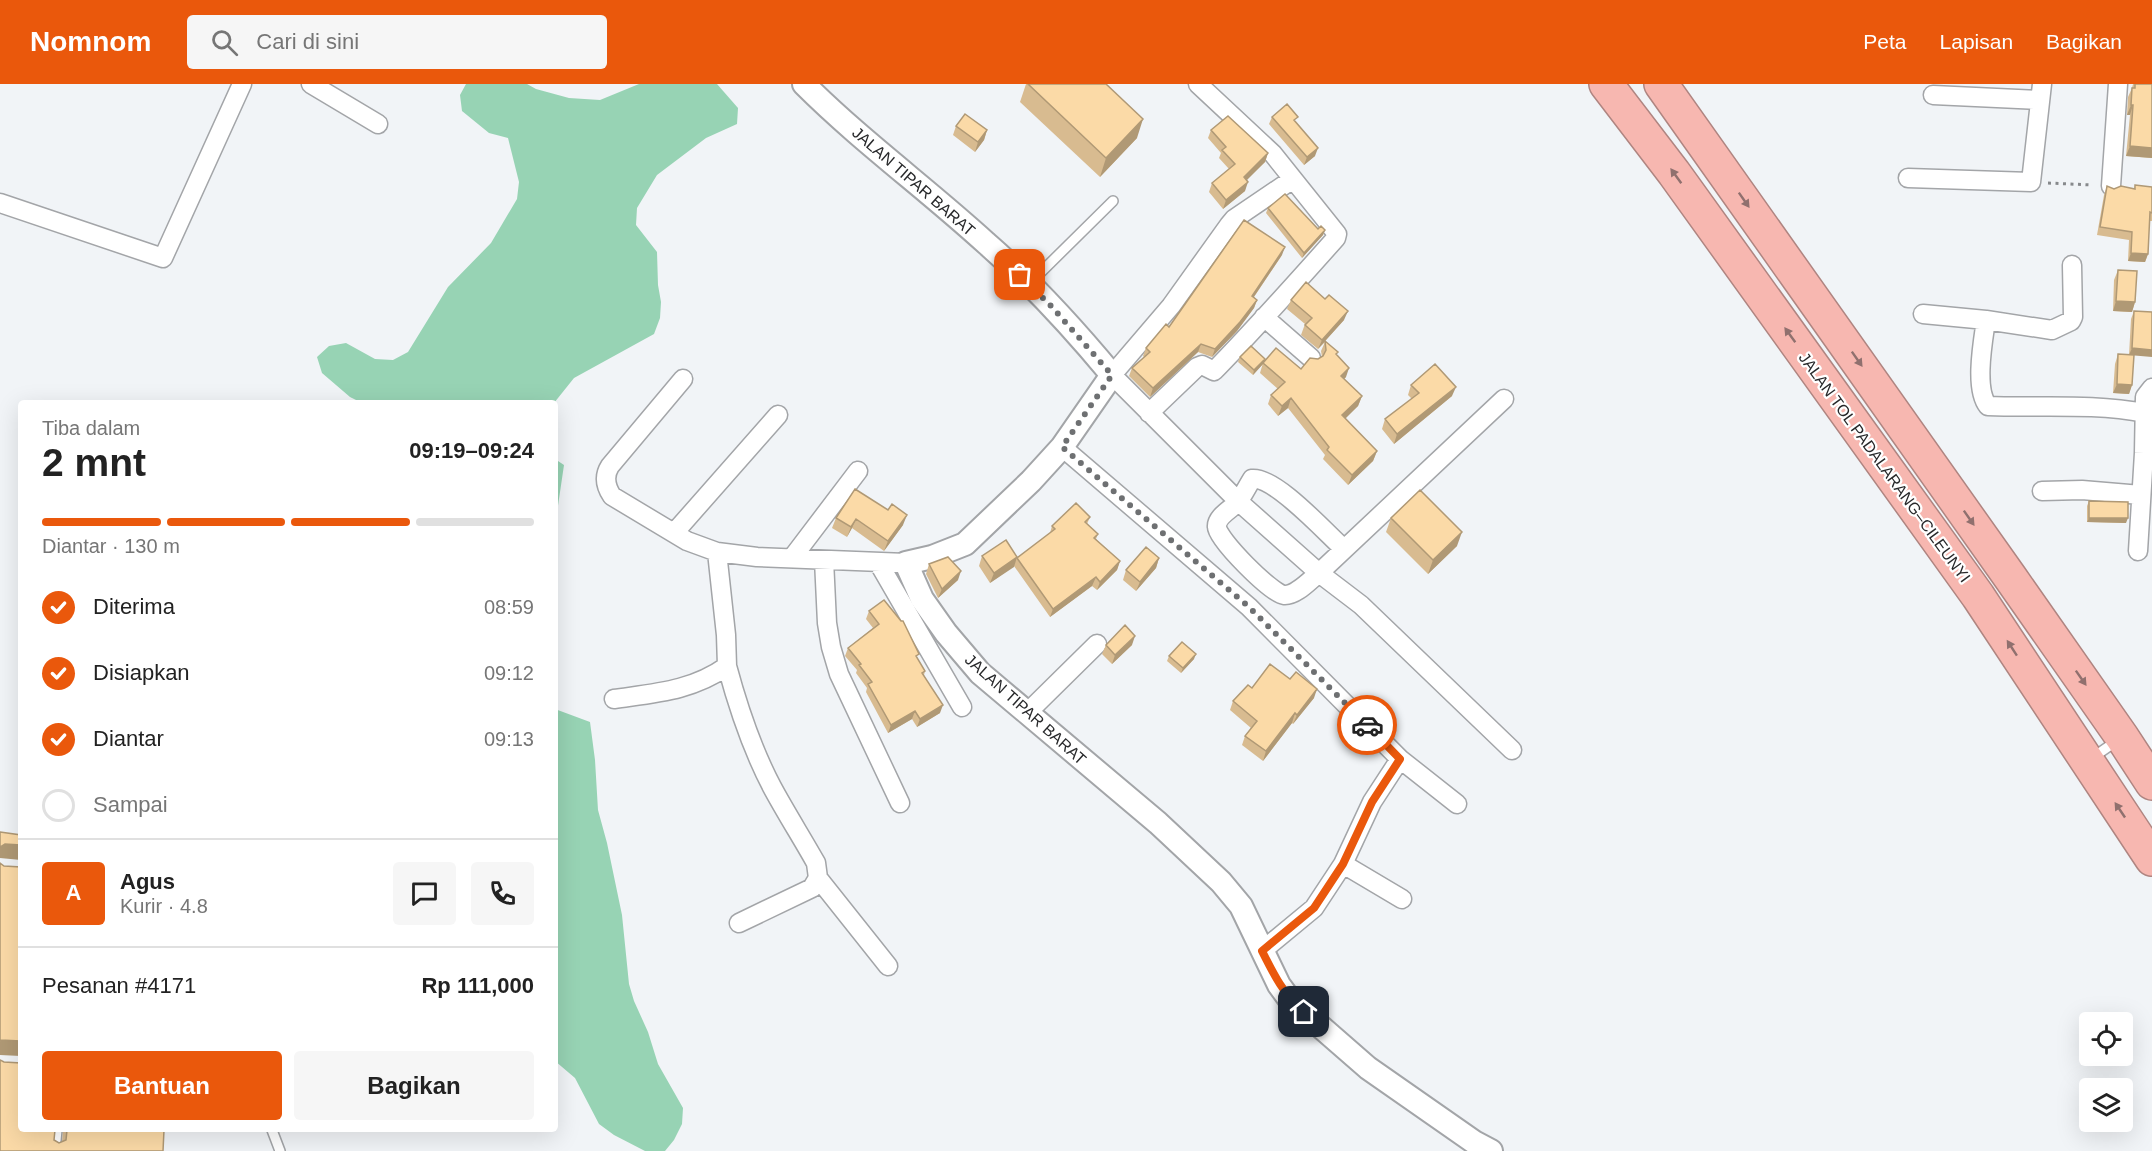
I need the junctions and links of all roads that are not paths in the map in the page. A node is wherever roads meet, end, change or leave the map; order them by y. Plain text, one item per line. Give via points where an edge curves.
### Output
1 (242, 84) edge
2 (311, 84) edge
3 (804, 84) edge
4 (1198, 84) edge
5 (1606, 84) edge
6 (1661, 84) edge
7 (2118, 84) edge
8 (2040, 92) edge
9 (1933, 95) dead end
10 (378, 124) dead end
11 (1908, 178) dead end
12 (1293, 179) junction
13 (2111, 186) edge
14 (1113, 201) dead end
15 (0, 203) edge
16 (2072, 265) dead end
17 (1029, 284) junction
18 (1923, 314) dead end
19 (1264, 317) junction
20 (1986, 320) junction
21 (1311, 358) edge
22 (1112, 375) junction
23 (683, 379) dead end
24 (2152, 388) edge
25 (1504, 399) dead end
26 (1149, 413) junction
27 (2145, 413) junction
28 (778, 415) dead end
29 (1062, 447) junction
30 (858, 471) dead end
31 (2042, 491) dead end
32 (2141, 495) junction
33 (1239, 502) junction
34 (674, 533) junction
35 (1344, 549) junction
36 (2138, 550) dead end
37 (717, 552) junction
38 (792, 558) junction
39 (824, 560) junction
40 (878, 562) junction
41 (906, 563) junction
42 (1319, 573) junction
43 (1097, 644) dead end
44 (727, 666) junction
45 (614, 699) dead end
46 (962, 707) dead end
47 (1026, 714) junction
48 (2122, 737) junction
49 (1512, 750) dead end
50 (1400, 759) junction
51 (2087, 761) junction
52 (2152, 783) edge
53 (900, 803) dead end
54 (1457, 804) dead end
55 (2152, 859) edge
56 (1343, 864) junction
57 (818, 878) junction
58 (1402, 899) dead end
59 (739, 923) dead end
60 (1262, 951) junction
61 (888, 966) dead end
62 (57, 1132) edge
63 (274, 1132) edge
64 (55, 1151) edge
65 (280, 1151) edge
66 (1491, 1151) edge

1 - 15 street via 163,258
2 - 10 street
3 - 17 street, JALAN TIPAR BARAT
4 - 12 street via 1265,146
51 -> 5 highway, JALAN TOL PADALARANG–CILEUNYI via 1978,596
6 -> 48 highway
7 - 13 street
8 - 9 street
8 - 11 street via 2031,182
12 - 19 street via 1337,234
12 - 22 street via 1234,219 1171,306
14 - 17 lane
16 - 20 street via 2071,321 2052,330
17 - 22 street, JALAN TIPAR BARAT
18 - 20 street
19 - 21 street
19 - 26 street via 1214,371 1202,365 1197,367
20 - 27 street via 1981,372 1983,399 1988,406 2098,407
22 - 26 street
22 - 29 street
23 - 34 street via 606,472 612,496
24 - 27 street via 2145,395
25 - 35 street
26 - 33 street
27 - 32 street
28 - 34 street
29 - 41 street via 965,544
29 - 50 street via 1249,607
30 - 38 street
31 - 32 street
32 - 36 street
33 - 35 street via 1252,479 1264,480
33 - 42 street
33 - 42 street via 1216,528 1220,537 1275,591 1292,594
34 - 37 street
35 - 42 street
37 - 38 street
37 - 44 street
38 - 39 street
39 - 40 street
39 - 53 street via 827,623 838,674
40 - 41 street
40 - 46 street
41 - 47 street, JALAN TIPAR BARAT via 922,599 946,633 980,672
42 - 49 street via 1361,605
43 - 47 street
44 - 45 street via 688,686
44 - 57 street via 755,750 816,863
47 - 60 street, JALAN TIPAR BARAT via 1158,823 1221,882 1241,906
48 - 51 lane
48 - 52 highway
50 - 54 street
50 - 56 street via 1372,802
55 -> 51 highway, JALAN TOL PADALARANG–CILEUNYI
56 - 58 street
56 - 60 street via 1314,908
57 - 59 street via 812,888
57 - 61 street
60 - 66 street, JALAN TIPAR BARAT via 1290,1000 1368,1068
62 - 64 lane
63 - 65 lane

